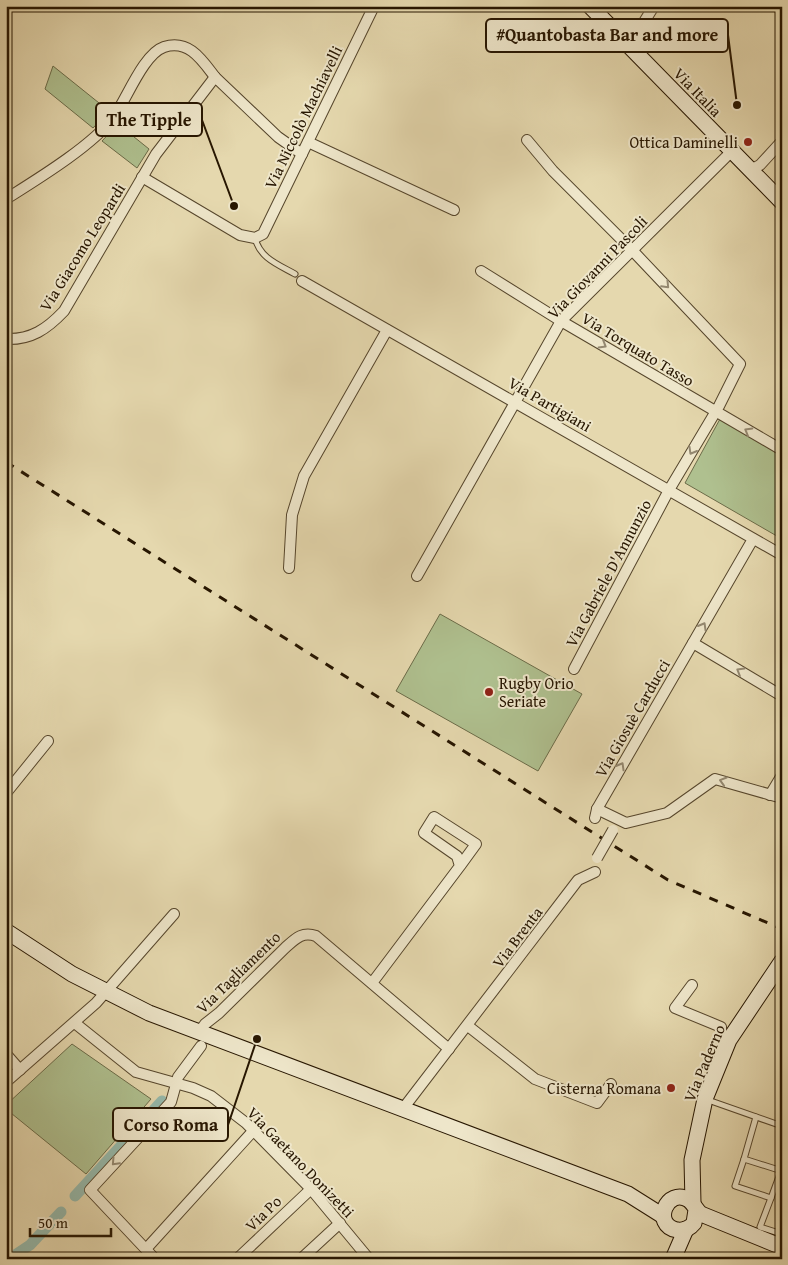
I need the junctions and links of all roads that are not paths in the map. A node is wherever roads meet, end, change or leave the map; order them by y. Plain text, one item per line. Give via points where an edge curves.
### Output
1 (374, 6) edge
2 (590, 6) edge
3 (654, 6) edge
4 (629, 46) junction
5 (214, 78) junction
6 (527, 140) dead end
7 (782, 141) edge
8 (308, 142) junction
9 (732, 152) junction
10 (302, 154) junction
11 (750, 170) junction
12 (142, 177) junction
13 (6, 199) edge
14 (782, 202) edge
15 (454, 210) dead end
16 (255, 238) junction
17 (632, 250) junction
18 (481, 271) dead end
19 (298, 277) joint
20 (561, 321) junction
21 (387, 330) junction
22 (6, 339) edge
23 (517, 402) junction
24 (715, 412) junction
25 (782, 450) edge
26 (669, 490) junction
27 (753, 539) junction
28 (782, 555) edge
29 (289, 568) dead end
30 (418, 576) dead end
31 (693, 643) junction
32 (574, 669) dead end
33 (782, 696) edge
34 (48, 741) dead end
35 (782, 775) edge
36 (6, 793) edge
37 (770, 795) junction
38 (782, 798) edge
39 (612, 830) dead end
40 (597, 858) dead end
41 (460, 866) junction
42 (595, 872) dead end
43 (174, 914) dead end
44 (6, 931) edge
45 (782, 961) edge
46 (372, 983) junction
47 (692, 985) dead end
48 (106, 992) junction
49 (76, 1024) junction
50 (468, 1026) junction
51 (721, 1027) dead end
52 (200, 1039) junction
53 (449, 1049) junction
54 (6, 1054) edge
55 (20, 1070) junction
56 (6, 1082) edge
57 (177, 1084) junction
58 (611, 1084) dead end
59 (705, 1099) junction
60 (402, 1110) junction
61 (756, 1117) junction
62 (782, 1126) edge
63 (254, 1131) junction
64 (744, 1159) junction
65 (692, 1160) junction
66 (781, 1171) edge
67 (311, 1189) junction
68 (628, 1194) junction
69 (771, 1198) junction
70 (671, 1200) junction
71 (695, 1206) junction
72 (667, 1222) junction
73 (340, 1223) junction
74 (689, 1228) junction
75 (745, 1234) junction
76 (782, 1234) edge
77 (782, 1247) edge
78 (146, 1249) junction
79 (155, 1259) edge
80 (237, 1259) edge
81 (301, 1259) edge
82 (369, 1259) edge
83 (668, 1259) edge
84 (673, 1259) edge

1 - 8 street, Via Niccolò Machiavelli
2 - 4 street, Via Italia
3 - 4 street
4 - 9 street, Via Italia
5 - 10 street via 278,137
5 - 12 street
5 - 13 street via 193,50 181,46 164,47 152,55 100,134
6 - 17 street via 553,171
7 - 11 street via 760,165
8 - 10 street, Via Niccolò Machiavelli
8 - 15 street
9 - 11 street, Via Italia
9 - 17 street, Via Giovanni Pascoli
10 - 16 street, Via Niccolò Machiavelli via 263,234
11 - 14 street, Via Italia
12 - 16 street, Via Giacomo Leopardi via 240,235
12 - 22 street, Via Giacomo Leopardi via 64,311 47,328 26,337
16 - 19 lane via 257,248 264,256
17 - 20 street, Via Giovanni Pascoli
17 -> 24 street, Via Gabriele D'Annunzio via 739,361 740,367
18 - 20 street, Via Torquato Tasso
19 - 21 street, Via Partigiani
20 - 23 street, Via Giovanni Pascoli
20 -> 24 street, Via Torquato Tasso
21 - 23 street, Via Partigiani
21 - 29 street via 304,476 292,515
23 - 26 street, Via Partigiani
23 - 30 street, Via Giovanni Pascoli
25 -> 24 street, Via Torquato Tasso
24 -> 26 street, Via Gabriele D'Annunzio
26 - 27 street, Via Partigiani
26 - 32 street, Via Gabriele D'Annunzio
27 - 28 street, Via Partigiani
31 -> 27 street, Via Giosuè Carducci
33 -> 31 street
37 -> 31 street, Via Giosuè Carducci via 715,779 667,813 626,823 596,813
34 - 36 street
35 - 37 street
37 - 38 street
39 - 40 street, bridge
41 - 41 street via 457,856 424,833 434,818 476,844
41 - 46 street
42 - 50 street, Via Brenta via 578,880
43 - 48 street
44 - 48 street
45 - 59 street, Via Paderno via 729,1040
46 - 52 street, Via Tagliamento via 316,936 303,934 205,1024
46 - 53 street, Via Tagliamento
47 - 51 street via 675,1008
48 - 49 street
48 - 52 street
49 - 55 street
49 - 57 street, Via Gaetano Donizetti via 136,1072
50 - 53 street, Via Brenta
50 - 58 street via 535,1079 597,1103
52 - 57 street via 178,1076
52 - 60 street
53 - 60 street, Via Brenta
54 - 55 street
55 - 56 street
57 - 63 street, Via Gaetano Donizetti via 211,1096
57 -> 78 street via 171,1102 90,1190
59 - 61 lane
59 - 65 street, Via Paderno
60 - 68 street
61 - 62 lane
61 - 64 lane
63 - 67 street, Via Gaetano Donizetti
63 - 78 street
64 - 66 lane
64 - 69 lane via 735,1186
65 - 70 street, Via Paderno
65 - 71 street, Via Paderno
66 - 69 lane
67 - 73 street, Via Gaetano Donizetti
67 - 80 street, Via Po
68 - 70 street
68 - 72 street via 659,1212
69 - 76 lane via 760,1227
70 - 71 street via 686,1198
70 - 72 street via 664,1210
71 - 74 street via 696,1218
71 - 75 street via 701,1214
72 - 74 street via 675,1230
72 - 83 street
73 - 81 street
73 - 82 street, Via Gaetano Donizetti
74 - 75 street
74 - 84 street
75 - 77 street
78 - 79 street

